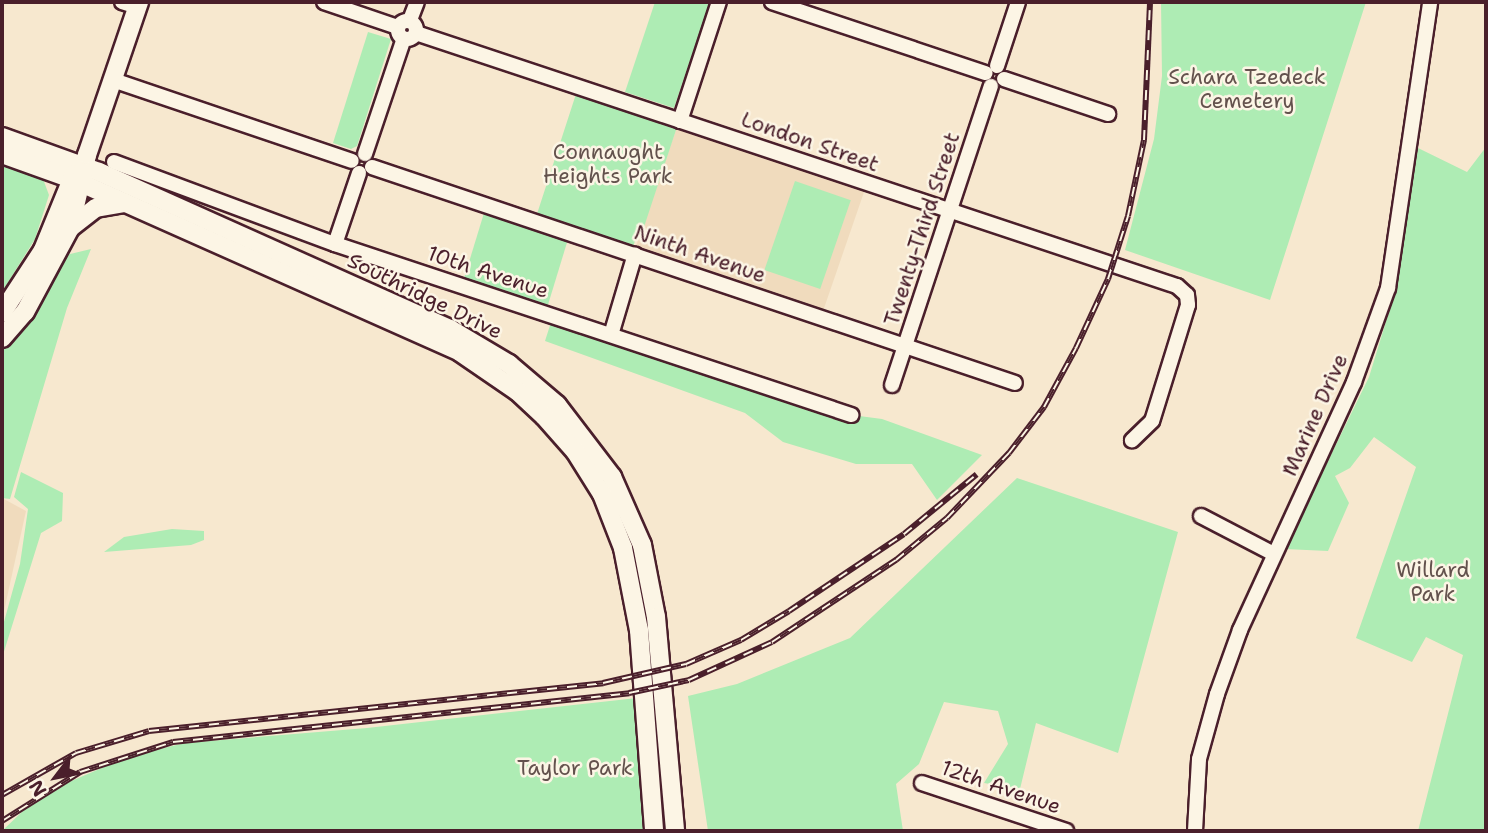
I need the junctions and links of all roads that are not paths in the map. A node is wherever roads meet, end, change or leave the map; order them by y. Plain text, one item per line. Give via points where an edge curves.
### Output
1 (324, 2) edge
2 (416, 2) edge
3 (719, 2) edge
4 (772, 2) edge
5 (1018, 2) edge
6 (1430, 2) edge
7 (133, 3) edge
8 (407, 30) junction
9 (994, 76) junction
10 (113, 80) junction
11 (1108, 114) dead end
12 (680, 121) junction
13 (2, 136) edge
14 (2, 154) edge
15 (114, 162) dead end
16 (362, 164) junction
17 (81, 170) junction
18 (124, 203) junction
19 (949, 211) junction
20 (70, 228) junction
21 (335, 244) junction
22 (635, 254) junction
23 (2, 313) edge
24 (611, 335) junction
25 (2, 338) edge
26 (906, 345) junction
27 (1015, 383) dead end
28 (892, 384) dead end
29 (851, 415) dead end
30 (1132, 440) dead end
31 (602, 494) junction
32 (626, 506) junction
33 (1201, 516) dead end
34 (1274, 554) junction
35 (922, 783) dead end
36 (654, 831) edge
37 (674, 831) edge
38 (1066, 831) edge
39 (1195, 831) edge

1 - 8 street, London Street
2 - 8 street
3 - 12 street
4 - 9 street
5 - 9 street, Twenty-Third Street
6 - 34 street, Marine Drive via 1388,288 1349,395
7 - 10 main road
8 - 12 street, London Street
8 - 16 street
9 - 11 street
9 - 19 street, Twenty-Third Street
10 - 16 street, Ninth Avenue
10 - 17 main road
12 - 19 street, London Street
13 - 17 main road
14 - 17 main road
15 - 21 street, 10th Avenue
16 - 21 street
16 - 22 street, Ninth Avenue
17 - 18 main road, Southridge Drive
17 - 20 main road
17 - 23 main road via 43,250
17 - 32 main road, Southridge Drive via 450,329 500,357 536,384 578,427
18 - 20 main road via 96,208
18 - 31 main road, Southridge Drive via 484,366 559,431
19 - 26 street, Twenty-Third Street
19 - 30 street, London Street via 1163,281 1187,295 1188,305 1152,421
20 - 25 main road via 25,312
21 - 24 street, 10th Avenue
22 - 24 street
22 - 26 street, Ninth Avenue
24 - 29 street, 10th Avenue
26 - 27 street, Ninth Avenue
26 - 28 street, Twenty-Third Street
31 - 32 main road
31 - 36 main road, Southridge Drive via 632,586
32 - 37 main road, Southridge Drive via 642,545 656,617
33 - 34 street
34 - 39 street, Marine Drive via 1240,630 1207,727 1199,759
35 - 38 street, 12th Avenue

